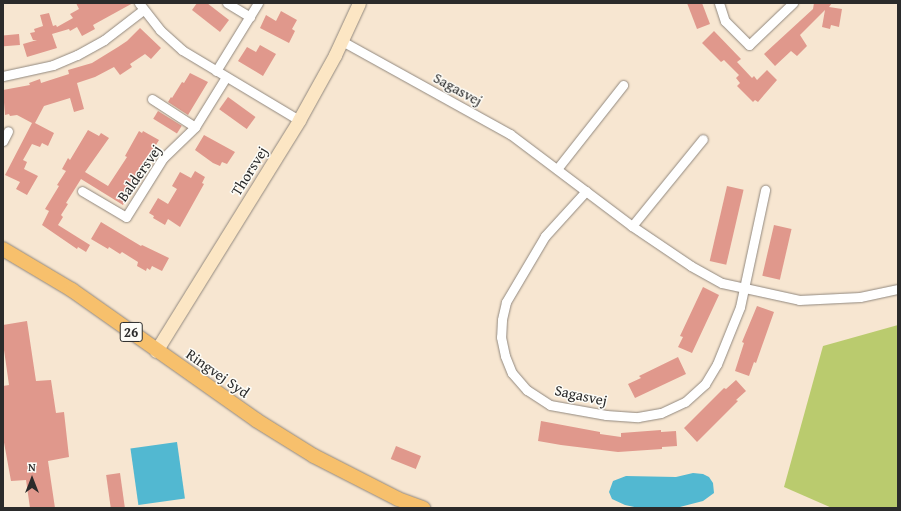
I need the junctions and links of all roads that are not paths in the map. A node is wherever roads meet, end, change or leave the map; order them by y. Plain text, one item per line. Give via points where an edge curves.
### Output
1 (227, 3) edge
2 (258, 3) edge
3 (359, 3) edge
4 (719, 3) edge
5 (793, 3) edge
6 (141, 6) edge
7 (250, 17) junction
8 (342, 42) junction
9 (216, 71) junction
10 (3, 76) edge
11 (226, 77) junction
12 (623, 85) dead end
13 (152, 99) dead end
14 (299, 120) junction
15 (195, 127) junction
16 (8, 131) dead end
17 (704, 139) dead end
18 (3, 141) edge
19 (557, 169) junction
20 (765, 190) dead end
21 (82, 191) dead end
22 (586, 191) junction
23 (632, 226) junction
24 (3, 249) edge
25 (744, 289) junction
26 (898, 289) edge
27 (156, 351) junction
28 (423, 508) edge

1 - 7 street
2 - 7 street
3 - 8 street, Thorsvej
4 - 5 street via 725,21 749,45
6 - 9 street via 160,30 182,50
6 - 10 street via 104,40 77,55 53,65
7 - 9 street
8 - 14 street, Thorsvej
8 - 19 street, Sagasvej via 510,134
9 - 11 street
11 - 14 street
11 - 15 street, Baldersvej
12 - 19 street
13 - 15 street
14 - 27 street, Thorsvej
15 - 21 street, Baldersvej via 163,158 126,217
16 - 18 street
17 - 23 street
19 - 22 street, Sagasvej
20 - 25 street, Sagasvej
22 - 23 street, Sagasvej
22 - 25 street, Sagasvej via 545,236 506,302 502,320 501,338 510,367 527,390 550,405 606,415 638,417 661,413 685,402 705,384 718,364 740,307
23 - 25 street, Sagasvej via 691,266 722,283
24 - 27 main road, Ringvej Syd / 26 via 72,290
25 - 26 street, Sagasvej via 799,300 813,300 860,297
27 - 28 main road, Ringvej Syd / 26 via 256,420 314,456 398,499

